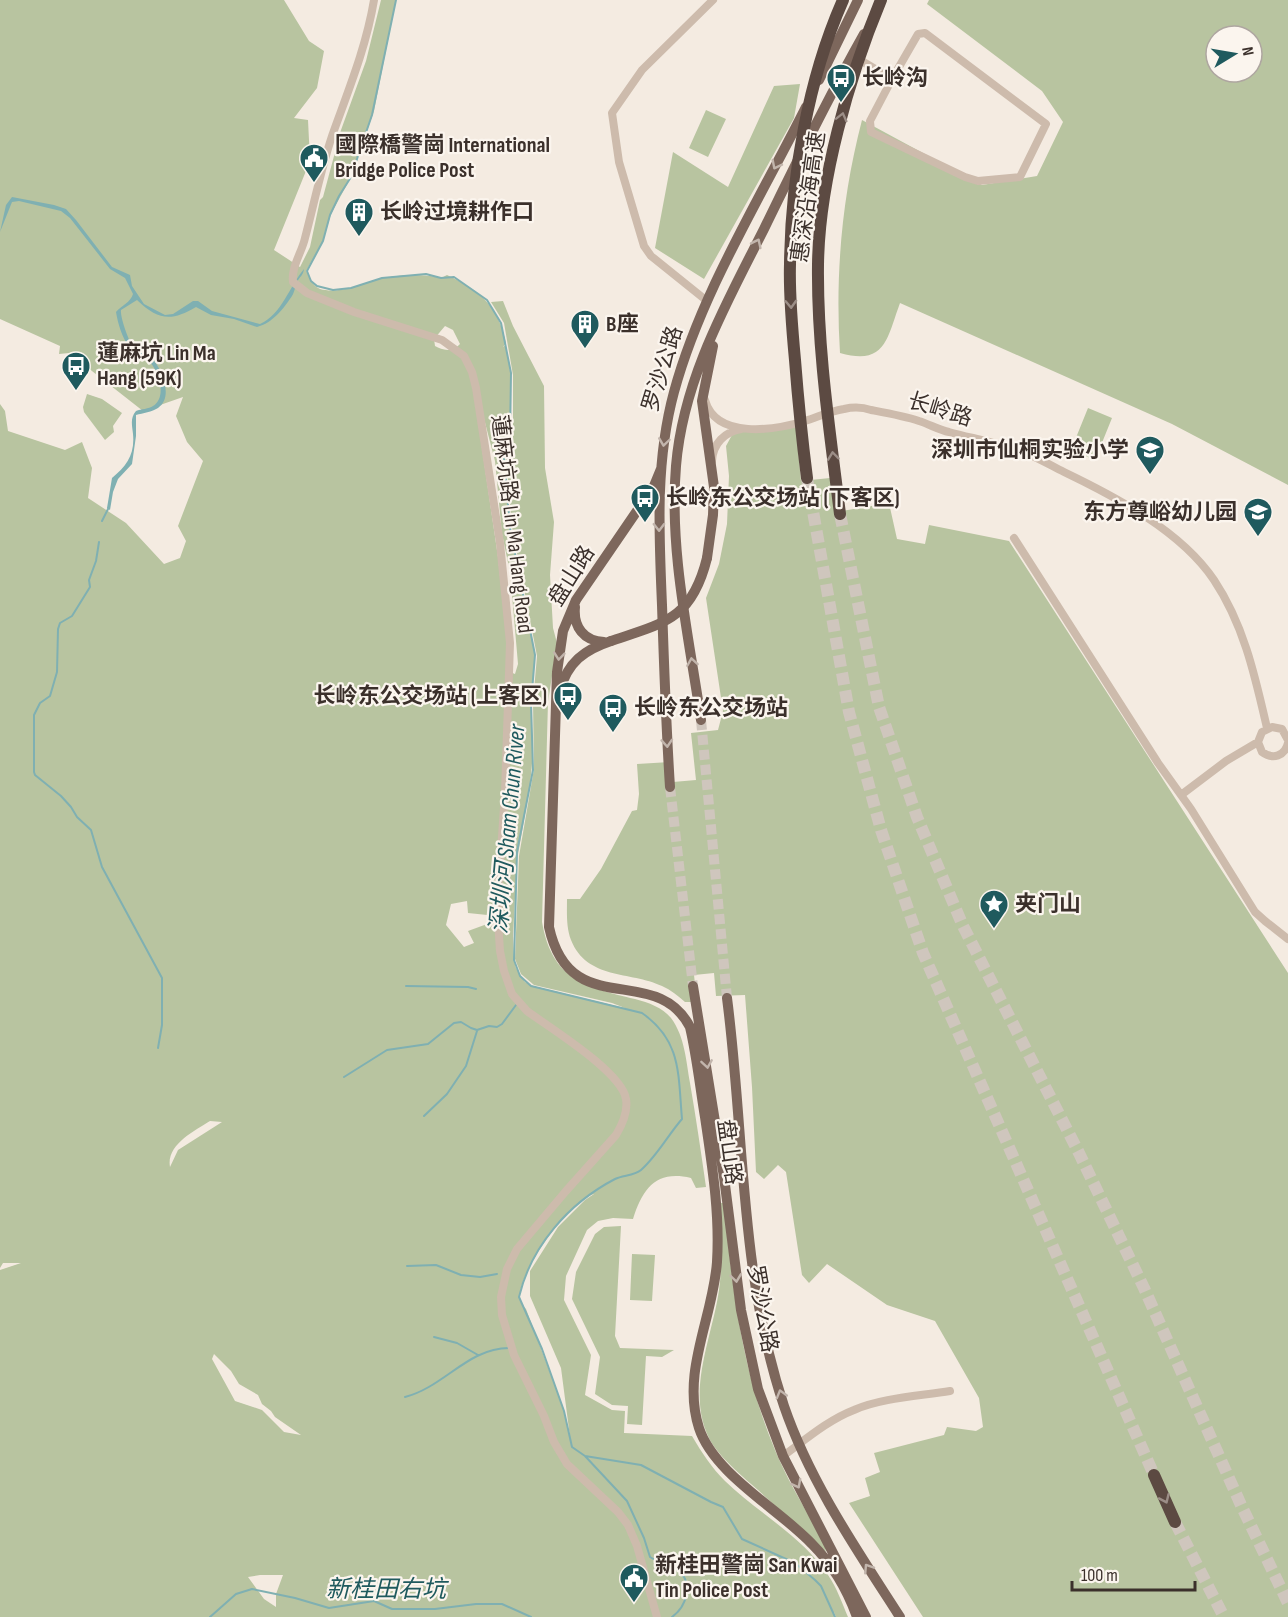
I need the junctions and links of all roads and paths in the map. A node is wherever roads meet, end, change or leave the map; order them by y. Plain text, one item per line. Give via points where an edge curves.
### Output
1 (374, 0) edge
2 (713, 0) edge
3 (843, 0) edge
4 (858, 0) edge
5 (882, 0) edge
6 (852, 56) junction
7 (892, 79) junction
8 (707, 302) junction
9 (722, 314) junction
10 (704, 385) junction
11 (745, 429) junction
12 (661, 469) junction
13 (807, 478) tunnel mouth
14 (713, 480) junction
15 (840, 514) tunnel mouth
16 (1014, 538) dead end
17 (576, 600) junction
18 (611, 641) junction
19 (555, 716) junction
20 (701, 720) tunnel mouth
21 (1267, 728) junction
22 (1287, 736) edge
23 (1258, 742) junction
24 (670, 787) tunnel mouth
25 (1181, 795) junction
26 (1288, 939) edge
27 (693, 986) tunnel mouth
28 (727, 998) tunnel mouth
29 (950, 1391) dead end
30 (799, 1444) junction
31 (783, 1456) junction
32 (1154, 1475) tunnel mouth
33 (1175, 1522) tunnel mouth
34 (657, 1617) edge
35 (857, 1617) edge
36 (867, 1617) edge
37 (900, 1617) edge

1 - 34 street, 蓮麻坑路 Lin Ma Hang Road via 359,63 332,138 293,272 295,284 354,312 442,340 464,356 474,380 501,553 510,642 498,920 504,971 520,1004 602,1066 619,1083 626,1099 616,1135 517,1249 507,1269 502,1315 514,1356 563,1458 628,1525
2 - 8 street via 642,70 612,113 619,162 644,246
3 -> 13 highway, 惠深沿海高速, bridge via 826,44 809,110 792,224 791,312
4 -> 8 main road, 罗沙公路
5 - 6 main road, 罗沙公路
15 -> 5 highway, 惠深沿海高速, bridge via 824,379 818,263 842,119 855,70
6 - 7 street
9 -> 6 main road, 罗沙公路
7 - 7 street via 870,122 871,132 978,181 1020,177 1046,124 925,33 918,34
8 -> 12 main road, 罗沙公路 via 674,392
9 - 10 main road
20 -> 9 main road, 罗沙公路 via 678,554 674,495 687,405
10 - 11 street, 长岭路 via 713,416
10 - 14 main road via 702,408
11 - 14 street, 长岭路 via 728,434 717,445 712,458
11 - 21 street, 长岭路 via 798,423 844,409 866,408 1028,454 1092,485 1178,540 1213,578 1245,641
12 - 17 main road, 盘山路 via 654,486
12 -> 24 main road, 罗沙公路 via 659,532
14 - 18 main road, 盘山路, bridge via 707,558 694,594 680,612 656,626
16 - 25 street
17 - 18 main road via 579,630 594,641
17 -> 19 main road, 盘山路 via 560,643
18 - 19 main road, 盘山路 via 583,653 570,666
19 - 35 main road, 盘山路 via 549,909 553,944 570,969 583,979 610,988 652,994 670,1003 684,1016 693,1039 715,1188 718,1245 714,1288 693,1381 700,1431 732,1474 826,1559 845,1587
21 - 22 street via 1277,727
21 - 23 street
22 - 23 street via 1285,751 1272,757 1262,752
23 - 25 street
25 - 26 street via 1255,912
27 -> 31 main road, 罗沙公路 via 747,1341 765,1410
30 -> 28 main road, 罗沙公路 via 784,1407 754,1285
29 - 30 street via 856,1408
30 - 31 street
37 -> 30 main road, 罗沙公路 via 853,1544
31 -> 36 main road, 罗沙公路
32 -> 33 highway

